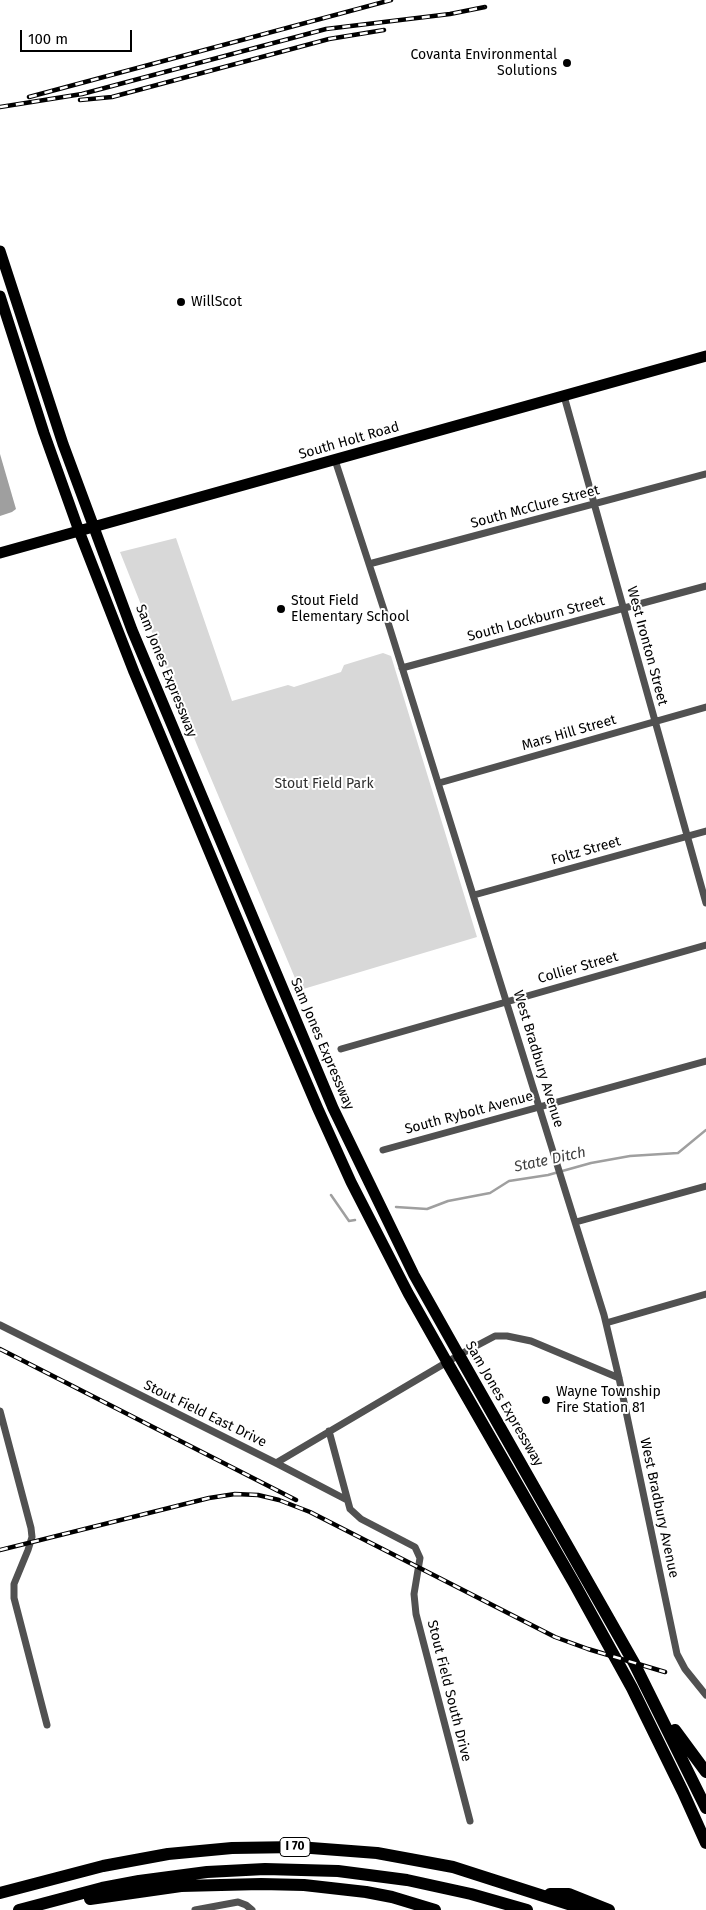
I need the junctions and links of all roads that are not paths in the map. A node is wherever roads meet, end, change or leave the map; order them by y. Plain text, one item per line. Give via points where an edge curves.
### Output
1 (0, 251) edge
2 (0, 296) edge
3 (706, 356) edge
4 (564, 396) junction
5 (335, 460) junction
6 (706, 474) edge
7 (595, 504) junction
8 (93, 527) junction
9 (79, 531) junction
10 (0, 553) edge
11 (370, 564) junction
12 (706, 586) edge
13 (624, 608) junction
14 (402, 668) junction
15 (706, 707) edge
16 (654, 721) junction
17 (439, 784) junction
18 (706, 831) edge
19 (686, 836) junction
20 (474, 895) junction
21 (706, 903) edge
22 (706, 945) edge
23 (507, 1001) junction
24 (341, 1049) dead end
25 (706, 1061) edge
26 (540, 1107) junction
27 (384, 1150) dead end
28 (706, 1186) edge
29 (576, 1222) junction
30 (706, 1294) edge
31 (606, 1322) junction
32 (0, 1325) edge
33 (459, 1355) junction
34 (447, 1362) junction
35 (620, 1378) junction
36 (0, 1411) edge
37 (329, 1431) junction
38 (276, 1463) junction
39 (347, 1500) junction
40 (648, 1690) junction
41 (706, 1695) edge
42 (47, 1725) dead end
43 (706, 1772) edge
44 (706, 1808) edge
45 (470, 1820) dead end
46 (706, 1844) edge
47 (0, 1893) edge
48 (540, 1894) junction
49 (25, 1908) edge
50 (196, 1910) edge
51 (252, 1910) edge
52 (435, 1910) edge
53 (527, 1910) edge
54 (587, 1910) edge
55 (609, 1910) edge

1 - 8 main road, Sam Jones Expressway
2 - 9 main road, Sam Jones Expressway
3 - 4 main road, South Holt Road
4 - 5 main road, South Holt Road
4 - 7 street, West Ironton Street
5 - 8 main road, South Holt Road
5 - 11 street, West Bradbury Avenue
6 - 7 street, South McClure Street
7 - 11 street, South McClure Street
7 - 13 street, West Ironton Street
8 - 9 main road, South Holt Road
8 - 33 main road, Sam Jones Expressway via 132,630 332,1108 414,1275
9 - 10 main road, South Holt Road
9 - 34 main road, Sam Jones Expressway via 134,672 318,1109 379,1238
11 - 14 street, West Bradbury Avenue
12 - 13 street, South Lockburn Street
13 - 14 street, South Lockburn Street
13 - 16 street, West Ironton Street
14 - 17 street, West Bradbury Avenue
15 - 16 street, Mars Hill Street
16 - 17 street, Mars Hill Street
16 - 19 street, West Ironton Street
17 - 20 street, West Bradbury Avenue
18 - 19 street, Foltz Street
19 - 20 street, Foltz Street
19 - 21 street, West Ironton Street
20 - 23 street, West Bradbury Avenue
22 - 23 street, Collier Street
23 - 24 street, Collier Street
23 - 26 street, West Bradbury Avenue
25 - 26 street, South Rybolt Avenue
26 - 27 street, South Rybolt Avenue
26 - 29 street, West Bradbury Avenue
28 - 29 street
29 - 31 street, West Bradbury Avenue
30 - 31 street
31 - 35 street, West Bradbury Avenue
32 - 38 street, Stout Field East Drive
33 - 34 street, Stout Field East Drive
33 - 35 street, Stout Field East Drive via 490,1338 506,1336 544,1346
33 - 40 highway, Sam Jones Expressway
34 - 37 street, Stout Field East Drive
34 - 46 highway, Sam Jones Expressway via 632,1688
35 - 41 street, West Bradbury Avenue via 676,1650 685,1669
36 - 42 street via 32,1537 14,1584 14,1598
37 - 38 street, Stout Field East Drive
37 - 39 street
38 - 39 street
39 - 45 street, Stout Field South Drive via 350,1509 358,1516 415,1548 420,1558 414,1594 416,1614
40 - 43 highway
40 - 44 highway, Sam Jones Expressway
47 - 48 highway, I 70 via 138,1859 265,1847 356,1851 421,1860 466,1870
48 - 54 highway, I 70
48 - 55 highway via 569,1894
49 - 52 highway via 181,1886 261,1884 366,1892
49 - 53 highway, I 70 via 161,1877 275,1869 347,1872 406,1880 485,1897
50 - 51 street via 238,1902

